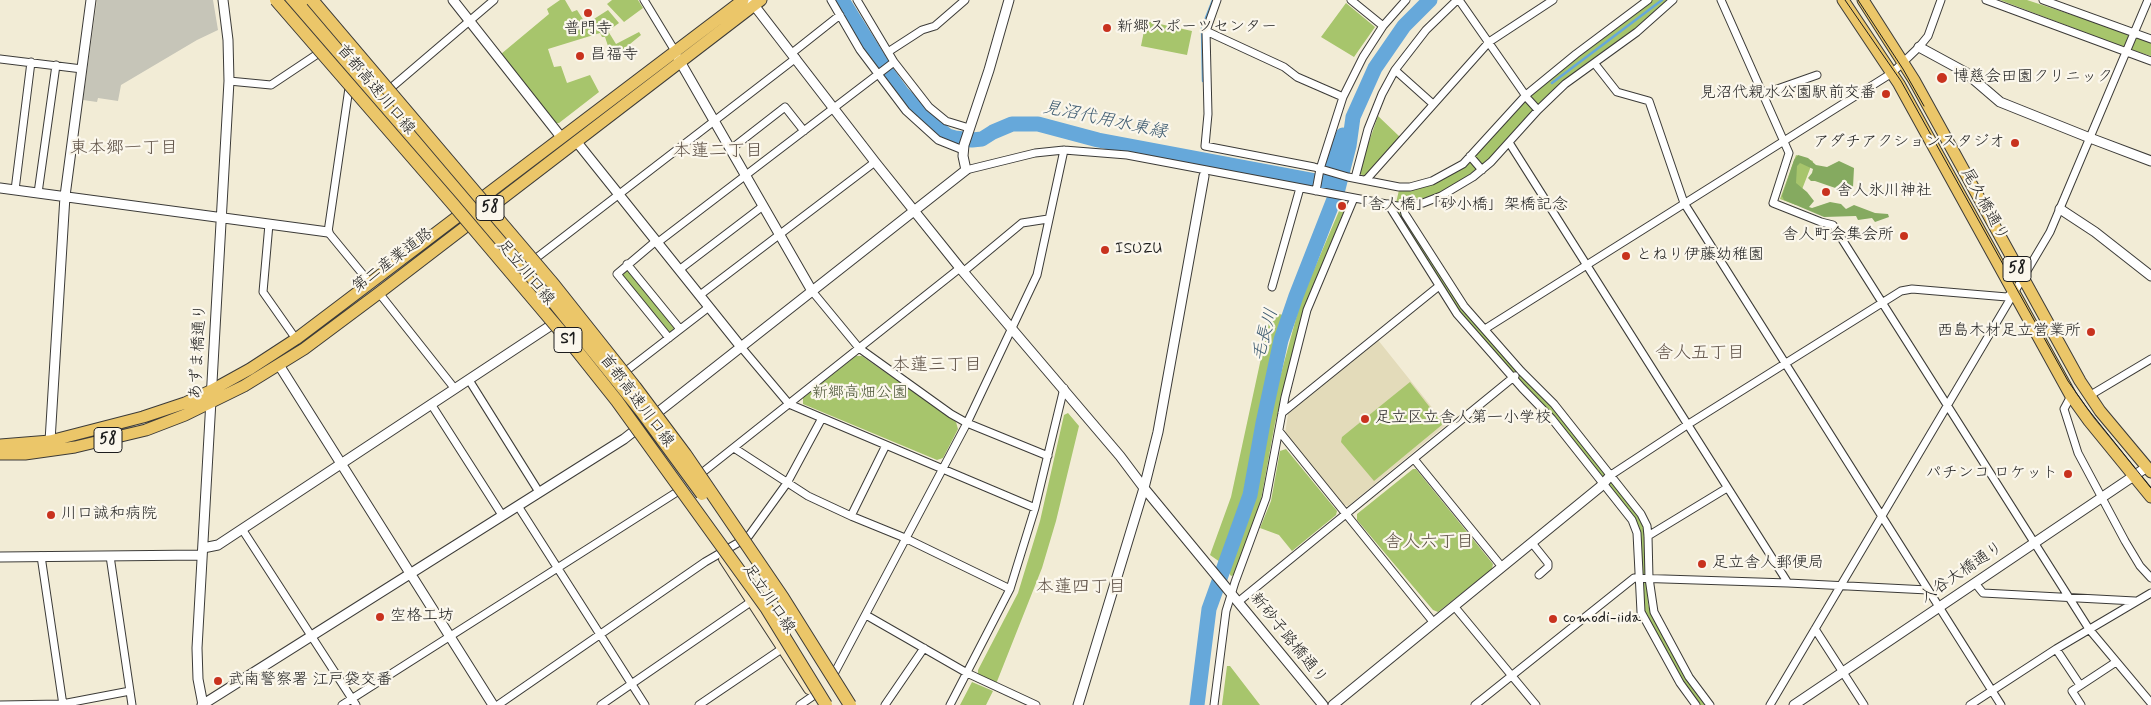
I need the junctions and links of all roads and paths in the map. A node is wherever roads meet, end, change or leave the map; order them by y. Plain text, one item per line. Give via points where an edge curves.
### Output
1 (91, 0) edge
2 (223, 0) edge
3 (275, 0) edge
4 (288, 0) edge
5 (301, 0) edge
6 (316, 0) edge
7 (453, 0) edge
8 (494, 0) edge
9 (644, 0) edge
10 (743, 0) edge
11 (831, 0) edge
12 (857, 0) edge
13 (1008, 0) edge
14 (1218, 0) edge
15 (1351, 0) edge
16 (1406, 0) edge
17 (1458, 0) edge
18 (1553, 0) edge
19 (1647, 0) edge
20 (1673, 0) edge
21 (1721, 0) edge
22 (1843, 0) edge
23 (1863, 0) edge
24 (1941, 0) edge
25 (1986, 0) edge
26 (2043, 0) edge
27 (2148, 0) edge
28 (960, 1) edge
29 (755, 2) edge
30 (2143, 14) junction
31 (840, 15) junction
32 (2151, 16) edge
33 (470, 20) junction
34 (1383, 26) junction
35 (1206, 31) junction
36 (2134, 32) junction
37 (2151, 39) edge
38 (1489, 42) junction
39 (1919, 47) junction
40 (2126, 51) junction
41 (888, 52) junction
42 (319, 53) junction
43 (794, 55) junction
44 (677, 56) junction
45 (0, 59) edge
46 (2151, 60) edge
47 (347, 61) junction
48 (1903, 61) junction
49 (31, 62) junction
50 (892, 64) junction
51 (1595, 64) junction
52 (56, 65) junction
53 (82, 69) junction
54 (1395, 70) junction
55 (879, 73) junction
56 (1892, 73) junction
57 (1817, 75) dead end
58 (229, 81) junction
59 (392, 87) junction
60 (349, 88) junction
61 (1763, 94) junction
62 (1526, 95) junction
63 (1343, 97) junction
64 (1433, 104) junction
65 (834, 108) junction
66 (1538, 110) junction
67 (714, 121) junction
68 (804, 131) junction
69 (968, 131) junction
70 (561, 137) junction
71 (2090, 138) junction
72 (576, 141) junction
73 (1783, 141) junction
74 (1510, 144) junction
75 (963, 147) junction
76 (730, 149) junction
77 (1064, 150) junction
78 (1470, 156) junction
79 (2151, 161) edge
80 (874, 162) junction
81 (966, 170) junction
82 (1482, 170) junction
83 (1321, 172) junction
84 (1204, 173) junction
85 (746, 175) junction
86 (1351, 178) junction
87 (1366, 180) junction
88 (0, 188) edge
89 (1300, 188) junction
90 (1316, 189) junction
91 (15, 190) junction
92 (38, 193) junction
93 (65, 196) junction
94 (618, 196) junction
95 (1354, 198) junction
96 (1684, 203) junction
97 (1388, 204) junction
98 (763, 206) junction
99 (1403, 206) junction
100 (2060, 209) junction
101 (913, 210) junction
102 (475, 212) junction
103 (222, 218) junction
104 (1048, 219) junction
105 (269, 224) junction
106 (328, 232) junction
107 (779, 234) junction
108 (657, 242) junction
109 (536, 259) junction
110 (627, 264) junction
111 (1586, 265) junction
112 (679, 270) junction
113 (962, 270) junction
114 (2151, 276) edge
115 (2022, 277) junction
116 (370, 283) junction
117 (1439, 286) junction
118 (1272, 287) dead end
119 (812, 291) junction
120 (379, 293) junction
121 (2013, 293) junction
122 (700, 295) junction
123 (545, 296) junction
124 (1883, 302) junction
125 (708, 306) junction
126 (550, 326) junction
127 (680, 329) junction
128 (1012, 329) junction
129 (1485, 329) junction
130 (669, 338) junction
131 (296, 339) junction
132 (741, 347) junction
133 (859, 348) junction
134 (2151, 359) edge
135 (1786, 364) junction
136 (278, 365) junction
137 (626, 371) junction
138 (1521, 371) junction
139 (1513, 378) junction
140 (469, 380) junction
141 (455, 388) junction
142 (1064, 388) junction
143 (212, 390) junction
144 (2071, 396) junction
145 (2089, 396) junction
146 (211, 404) junction
147 (431, 404) junction
148 (790, 404) junction
149 (1948, 404) junction
150 (659, 412) junction
151 (1282, 413) junction
152 (822, 418) junction
153 (967, 423) junction
154 (1687, 425) junction
155 (1278, 431) junction
156 (634, 432) junction
157 (50, 441) junction
158 (0, 445) edge
159 (886, 445) junction
160 (734, 448) junction
161 (0, 454) edge
162 (1048, 456) junction
163 (1414, 459) junction
164 (341, 464) junction
165 (941, 469) junction
166 (2149, 469) edge
167 (703, 472) junction
168 (1611, 475) junction
169 (2134, 476) junction
170 (787, 483) junction
171 (1604, 484) junction
172 (1144, 488) junction
173 (1727, 488) junction
174 (539, 492) junction
175 (677, 492) junction
176 (2150, 493) edge
177 (2101, 498) junction
178 (518, 506) junction
179 (1036, 508) junction
180 (502, 515) junction
181 (1346, 515) junction
182 (1882, 515) junction
183 (850, 516) junction
184 (242, 529) junction
185 (1648, 536) junction
186 (748, 537) junction
187 (905, 538) junction
188 (1532, 543) junction
189 (2035, 543) junction
190 (202, 552) junction
191 (720, 553) junction
192 (41, 556) junction
193 (110, 556) junction
194 (0, 557) edge
195 (557, 567) junction
196 (1502, 567) junction
197 (410, 573) junction
198 (1539, 575) dead end
199 (1638, 577) junction
200 (1649, 578) junction
201 (2151, 578) edge
202 (1788, 583) junction
203 (1975, 583) junction
204 (1840, 586) junction
205 (1010, 589) junction
206 (1928, 590) junction
207 (1231, 593) junction
208 (2151, 593) edge
209 (2068, 596) junction
210 (752, 600) junction
211 (2135, 601) junction
212 (1238, 602) junction
213 (1454, 606) junction
214 (1939, 607) junction
215 (767, 609) junction
216 (866, 614) junction
217 (1434, 623) junction
218 (1814, 629) junction
219 (2089, 629) junction
220 (599, 634) junction
221 (312, 635) junction
222 (449, 635) junction
223 (783, 648) junction
224 (924, 648) junction
225 (2056, 649) junction
226 (2116, 662) junction
227 (835, 672) junction
228 (1842, 672) junction
229 (967, 674) junction
230 (1512, 676) junction
231 (632, 684) junction
232 (2080, 685) junction
233 (130, 691) junction
234 (1992, 691) junction
235 (816, 700) edge
236 (354, 702) edge
237 (2151, 702) edge
238 (63, 704) edge
239 (0, 705) edge
240 (132, 705) edge
241 (203, 705) edge
242 (342, 705) edge
243 (493, 705) edge
244 (498, 705) edge
245 (601, 705) edge
246 (645, 705) edge
247 (699, 705) edge
248 (800, 705) edge
249 (826, 705) edge
250 (840, 705) edge
251 (850, 705) edge
252 (856, 705) edge
253 (885, 705) edge
254 (950, 705) edge
255 (1036, 705) edge
256 (1078, 705) edge
257 (1214, 705) edge
258 (1322, 705) edge
259 (1334, 705) edge
260 (1475, 705) edge
261 (1536, 705) edge
262 (1696, 705) edge
263 (1710, 705) edge
264 (1770, 705) edge
265 (1794, 705) edge
266 (1864, 705) edge
267 (1970, 705) edge
268 (2001, 705) edge
269 (2081, 705) edge

1 - 53 street
2 - 58 street, あずま橋通り
3 - 42 main road, 足立川口線
3 - 215 highway, 首都高速川口線 / S1, bridge via 574,348 623,409
4 - 47 highway
5 - 47 highway
6 - 59 main road, 足立川口線
6 - 251 highway, 首都高速川口線 / S1, bridge via 635,387 685,454 777,590
7 - 33 street
8 - 33 street
9 - 44 street
10 - 44 main road, 第二産業道路 / 58
11 - 31 street
12 - 41 street
13 - 69 street
14 - 35 street
15 - 34 street
16 - 34 street
17 - 38 street
17 - 54 street via 1426,30
18 - 38 street
19 - 62 street
20 - 51 street
21 - 61 street
22 - 56 main road, 尾久橋通り / 58
23 - 48 main road, 尾久橋通り / 58
24 - 39 street via 1928,36
25 - 40 street
26 - 36 street
27 - 30 street
28 - 41 street via 935,26 922,30
29 - 43 street, 新砂子路橋通り
29 - 44 main road, 第二産業道路 / 58
30 - 32 street
30 - 36 street
31 - 43 street
31 - 55 street via 860,50
33 - 59 street
33 - 70 street
34 - 63 street
35 - 63 street
35 - 83 street via 1208,114 1205,146
36 - 37 street
36 - 40 street
38 - 62 street
38 - 64 street
39 - 48 street
39 - 71 street via 1965,72 2000,102
40 - 46 street
40 - 71 street
41 - 50 street
42 - 58 street via 270,85
42 - 60 main road, 足立川口線
43 - 65 street, 新砂子路橋通り
43 - 67 street
44 - 67 street
44 - 70 main road, 第二産業道路 / 58
44 - 72 main road, 第二産業道路 / 58
45 - 49 street
47 - 102 highway
48 - 56 street
48 - 115 main road, 尾久橋通り / 58
49 - 52 street
49 - 91 street
50 - 55 street
50 - 69 street via 939,116
51 - 66 street via 1565,84
51 - 96 street via 1617,92 1649,101
52 - 53 street
52 - 92 street
53 - 93 street
54 - 64 street
54 - 86 street via 1382,94
55 - 65 street
55 - 75 street via 906,111 923,127 938,140
56 - 73 street
56 - 121 main road, 尾久橋通り / 58
57 - 61 street
58 - 103 street, あずま橋通り
59 - 102 main road, 足立川口線
60 - 102 main road, 足立川口線
60 - 106 street
61 - 73 street
62 - 66 street
62 - 78 street
63 - 83 street
64 - 87 street
65 - 68 street
65 - 80 street, 新砂子路橋通り
66 - 74 street
67 - 76 street
67 - 94 street
68 - 76 street via 785,107
68 - 85 street
69 - 75 street
70 - 102 main road, 第二産業道路 / 58
71 - 79 street
71 - 100 street
72 - 94 street
72 - 102 main road, 第二産業道路 / 58
73 - 96 street
73 - 124 street via 1789,153 1773,203 1832,225
74 - 82 street
74 - 111 street
75 - 81 street
76 - 85 street
77 - 81 street via 1017,157
77 - 84 street via 1127,154
77 - 104 street
78 - 82 street
78 - 87 street via 1444,176 1420,185 1399,187
80 - 101 street, 新砂子路橋通り
80 - 107 street
81 - 101 street
82 - 99 street via 1441,196
83 - 86 street
83 - 90 street
84 - 89 street
84 - 172 street via 1158,432
85 - 98 street
85 - 108 street
86 - 87 street
88 - 91 street
89 - 90 street
89 - 118 street
90 - 95 street
91 - 92 street
92 - 93 street
93 - 103 street
93 - 157 street
94 - 108 street
94 - 109 street
95 - 97 street
95 - 151 street via 1307,310
96 - 111 street
96 - 135 street
97 - 99 street
97 - 117 street
98 - 107 street
98 - 112 street
99 - 129 street via 1464,306
100 - 114 street
100 - 115 street
101 - 113 street, 新砂子路橋通り
101 - 119 street
102 - 109 main road, 足立川口線
102 - 116 main road, 第二産業道路 / 58
102 - 120 main road, 第二産業道路 / 58
102 - 123 highway
102 - 126 main road, 足立川口線
103 - 105 street
103 - 143 street, あずま橋通り
104 - 113 street via 1022,223
104 - 128 street via 1037,274
105 - 106 street
105 - 131 street via 263,292
106 - 116 street
107 - 119 street
107 - 122 street
108 - 110 street
108 - 112 street
109 - 137 main road, 足立川口線
110 - 127 street
110 - 130 street via 616,274
111 - 129 street
111 - 154 street
112 - 122 street
113 - 128 street, 新砂子路橋通り
113 - 133 street
115 - 121 street
115 - 145 main road, 尾久橋通り / 58
116 - 131 main road, 第二産業道路 / 58
117 - 139 street via 1457,314
117 - 151 street
119 - 132 street
119 - 133 street
120 - 136 main road, 第二産業道路 / 58
120 - 141 street
121 - 124 street via 2006,297 1908,289
121 - 144 main road, 尾久橋通り / 58
121 - 149 street
122 - 125 street
123 - 215 highway, bridge via 628,404 735,556
123 - 250 highway, bridge via 642,412 710,504
124 - 135 street
124 - 149 street
125 - 127 street
125 - 132 street
126 - 140 street
126 - 156 main road, 足立川口線
127 - 130 street
128 - 142 street, 新砂子路橋通り
128 - 153 street
129 - 138 street
130 - 137 street
131 - 143 main road, 第二産業道路 / 58
132 - 148 street
132 - 150 street
133 - 148 street
133 - 153 street
134 - 145 street
135 - 154 street
135 - 182 street
136 - 146 main road, 第二産業道路 / 58
136 - 164 street
137 - 150 main road, 足立川口線
138 - 139 street
138 - 168 street via 1554,404
139 - 163 street
139 - 171 street via 1552,419
140 - 141 street
140 - 174 street
141 - 147 street
142 - 162 street
142 - 172 street, 新砂子路橋通り
143 - 146 street, あずま橋通り
143 - 157 main road, 第二産業道路 / 58 via 143,417
144 - 169 main road, 尾久橋通り / 58
144 - 177 street via 2064,409 2068,426
145 - 166 main road, 尾久橋通り / 58
146 - 161 main road, 第二産業道路 / 58 via 146,430 103,441 52,451
146 - 190 street, あずま橋通り
147 - 164 street
147 - 180 street
148 - 152 street
148 - 160 street
149 - 182 street
149 - 189 street
150 - 156 street
150 - 167 main road, 足立川口線
151 - 155 street
152 - 159 street
152 - 170 street
153 - 162 street
153 - 165 street
154 - 168 street
154 - 173 street
155 - 181 street
155 - 207 street via 1266,498
156 - 174 street
156 - 175 main road, 足立川口線
157 - 158 main road, 第二産業道路 / 58
159 - 165 street
159 - 183 street
160 - 167 street
160 - 170 street
162 - 179 street
163 - 181 street
163 - 196 street
164 - 184 street
164 - 197 street
165 - 179 street
165 - 187 street
166 - 169 street, 入谷大橋通り
167 - 186 main road, 足立川口線
168 - 171 street
168 - 185 street via 1641,514
169 - 176 main road, 尾久橋通り / 58
169 - 177 street, 入谷大橋通り
170 - 183 street
170 - 186 street
171 - 188 street
171 - 199 street via 1635,526
172 - 207 street, 新砂子路橋通り
172 - 256 street
173 - 185 street
173 - 202 street
174 - 178 street
175 - 191 main road, 足立川口線
175 - 195 street
177 - 189 street, 入谷大橋通り
177 - 201 street via 2138,562
178 - 180 street
178 - 195 street
179 - 205 street
180 - 197 street
181 - 212 street
181 - 217 street
182 - 204 street
182 - 206 street
183 - 187 street
184 - 190 street
184 - 221 street
185 - 200 street
186 - 191 street
186 - 227 main road, 足立川口線
187 - 205 street
187 - 216 street
188 - 196 street
188 - 198 street via 1548,563
189 - 203 street, 入谷大橋通り
189 - 209 street
190 - 193 street
190 - 241 street, あずま橋通り via 197,664
191 - 210 main road, 足立川口線
191 - 220 street
192 - 193 street
192 - 194 street
192 - 238 street
193 - 233 street
195 - 220 street
195 - 222 street
196 - 213 street
197 - 221 street
197 - 222 street
199 - 200 street
199 - 230 street via 1612,594
199 - 262 street via 1641,612 1680,683
200 - 202 street
200 - 263 street via 1654,612 1689,676
202 - 204 street
203 - 209 street via 1984,593
203 - 214 street, 入谷大橋通り
204 - 206 street
204 - 218 street
205 - 229 street
206 - 214 street
207 - 212 street, 新砂子路橋通り
207 - 257 street
208 - 211 street
209 - 211 street
209 - 219 street
210 - 223 main road, 足立川口線
210 - 231 street
211 - 219 street
212 - 258 street, 新砂子路橋通り
213 - 217 street
213 - 230 street
214 - 228 street, 入谷大橋通り
214 - 234 street
215 - 249 highway, 首都高速川口線 / S1, bridge
216 - 224 street
216 - 227 street
217 - 259 street
218 - 228 street
218 - 264 street
219 - 225 street
219 - 226 street
220 - 231 street
220 - 244 street
221 - 236 street
221 - 241 street
222 - 236 street
222 - 243 street
223 - 235 main road, 足立川口線
223 - 247 street
224 - 229 street
224 - 253 street
225 - 232 street
225 - 234 street
226 - 232 street
226 - 237 street
227 - 252 main road, 足立川口線
228 - 265 street, 入谷大橋通り
228 - 266 street
229 - 254 street
229 - 255 street
230 - 260 street
230 - 261 street
231 - 245 street
231 - 246 street
232 - 269 street via 2072,691
233 - 238 street
233 - 240 street
234 - 267 street
234 - 268 street
235 - 248 street
236 - 242 street
238 - 239 street

